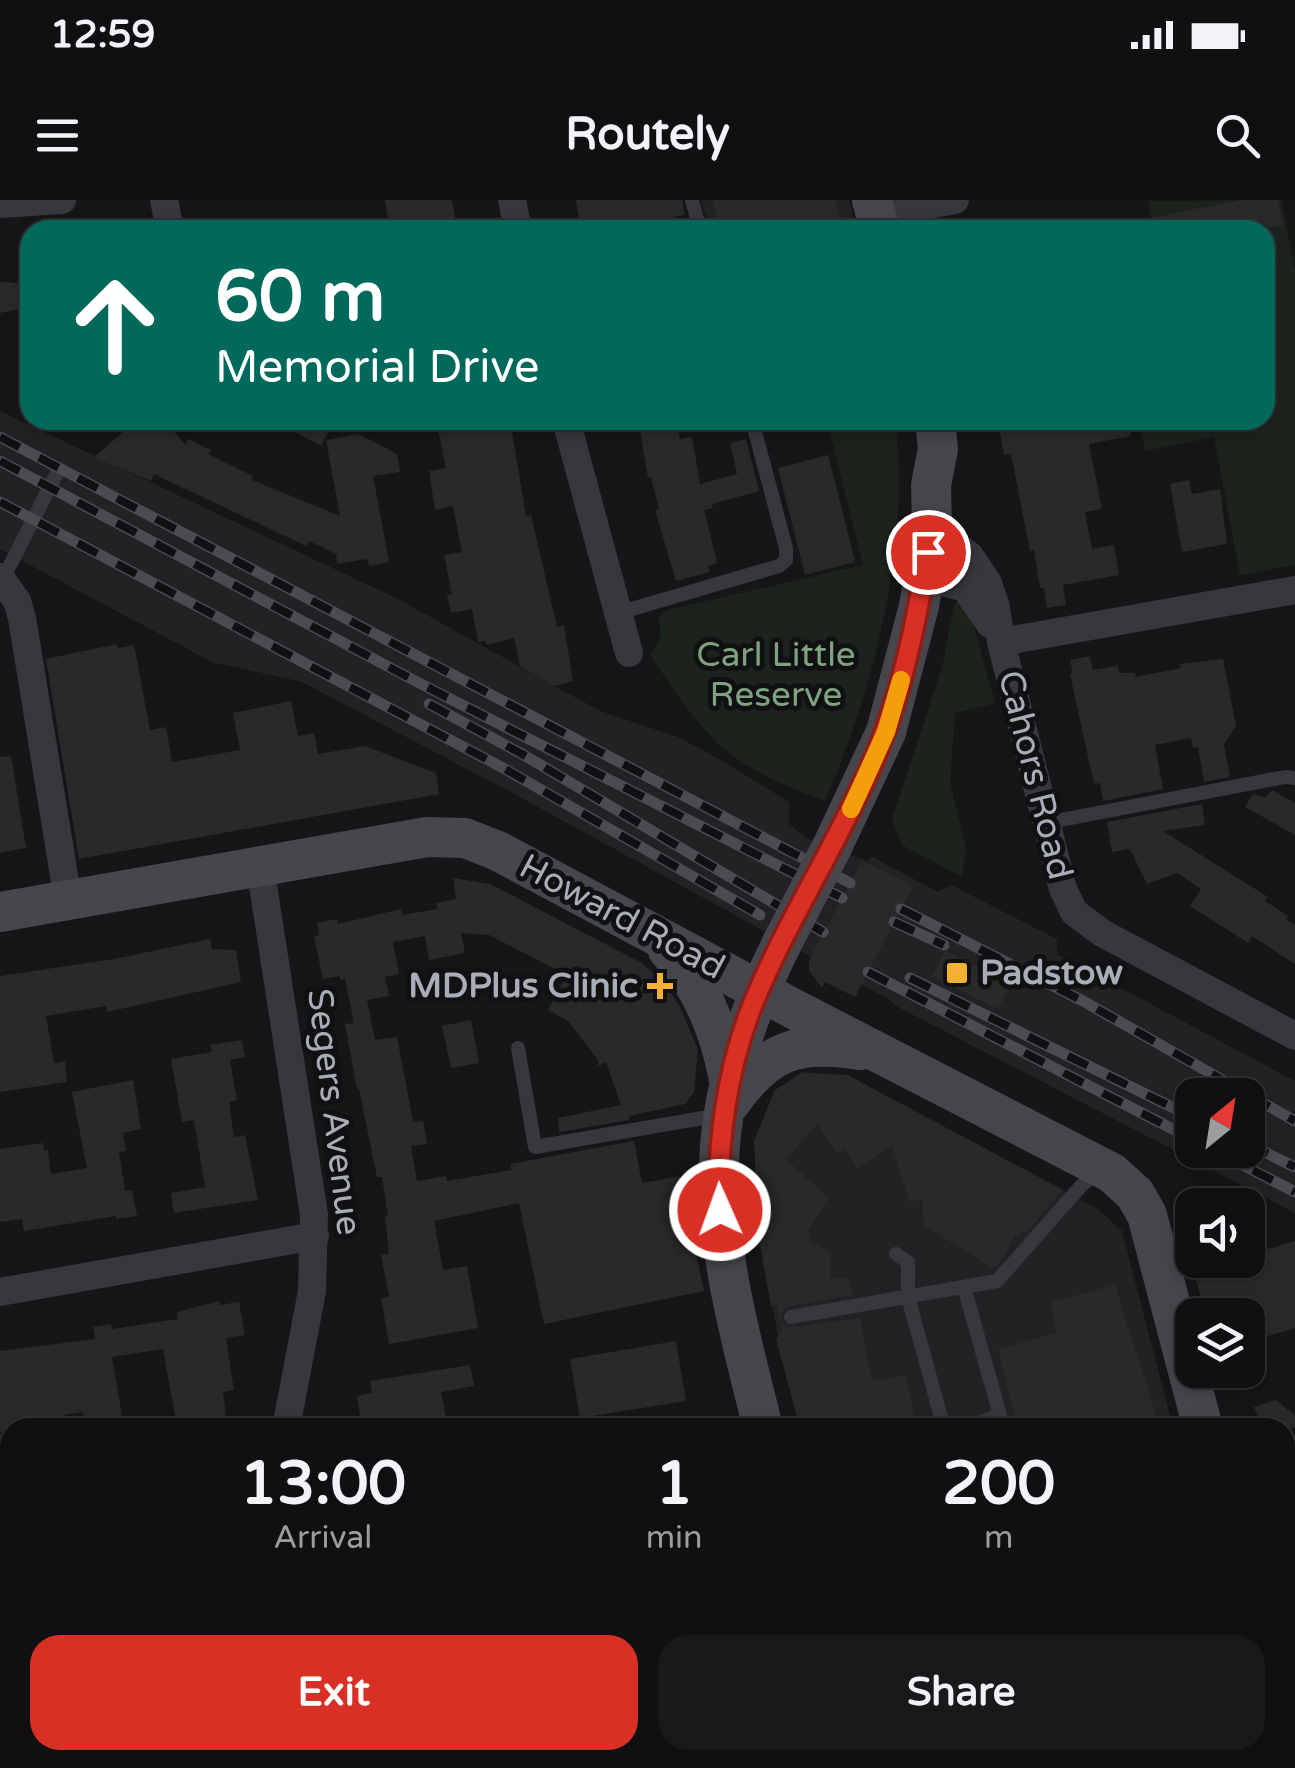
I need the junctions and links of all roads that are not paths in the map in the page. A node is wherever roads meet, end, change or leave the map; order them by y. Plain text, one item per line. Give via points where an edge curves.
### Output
1 (62, 200) edge
2 (955, 200) edge
3 (0, 204) edge
4 (876, 215) edge
5 (569, 430) edge
6 (755, 430) edge
7 (918, 430) edge
8 (936, 430) edge
9 (59, 469) dead end
10 (931, 485) junction
11 (932, 527) junction
12 (924, 577) junction
13 (2, 578) edge
14 (1295, 590) edge
15 (618, 613) junction
16 (1001, 642) junction
17 (628, 653) dead end
18 (1295, 778) edge
19 (1046, 822) junction
20 (260, 866) junction
21 (68, 900) junction
22 (0, 912) edge
23 (650, 931) junction
24 (760, 990) junction
25 (1295, 1036) edge
26 (518, 1048) dead end
27 (878, 1053) junction
28 (728, 1103) junction
29 (1102, 1168) junction
30 (315, 1236) junction
31 (896, 1254) dead end
32 (964, 1287) junction
33 (0, 1292) edge
34 (908, 1297) junction
35 (791, 1318) dead end
36 (288, 1418) edge
37 (761, 1418) edge
38 (941, 1418) edge
39 (992, 1418) edge
40 (1201, 1418) edge

1 - 3 street
2 - 4 street
5 - 15 street
6 - 15 lane via 786,560
7 - 10 main road
8 - 10 main road
9 - 13 lane
10 - 11 main road
11 - 12 main road
11 - 16 street, Cahors Road via 979,568 996,606
12 - 16 street, Cahors Road via 965,588
12 - 24 main road, bridge via 886,732
13 - 21 street via 22,618
14 - 16 street
15 - 17 street
16 - 19 street, Cahors Road
18 - 19 lane
19 - 25 street, Cahors Road via 1080,919
20 - 21 main road, Howard Road
20 - 23 main road, Howard Road via 427,836 465,838
20 - 30 street, Segers Avenue
21 - 22 main road, Howard Road
23 - 24 main road, Howard Road
23 - 28 main road via 700,990 721,1044
24 - 27 main road, Howard Road
24 - 28 main road
26 - 28 lane via 536,1146
27 - 28 main road via 821,1045 790,1049 760,1068
27 - 29 main road, Howard Road
28 - 37 main road via 718,1166 722,1235
29 - 32 lane via 1009,1270 997,1280
29 - 40 main road, Howard Road via 1134,1194 1146,1215
30 - 33 street
30 - 36 street, Segers Avenue via 312,1291
31 - 34 lane via 908,1262
32 - 34 lane
32 - 39 lane via 1000,1415
34 - 35 lane
34 - 38 lane

